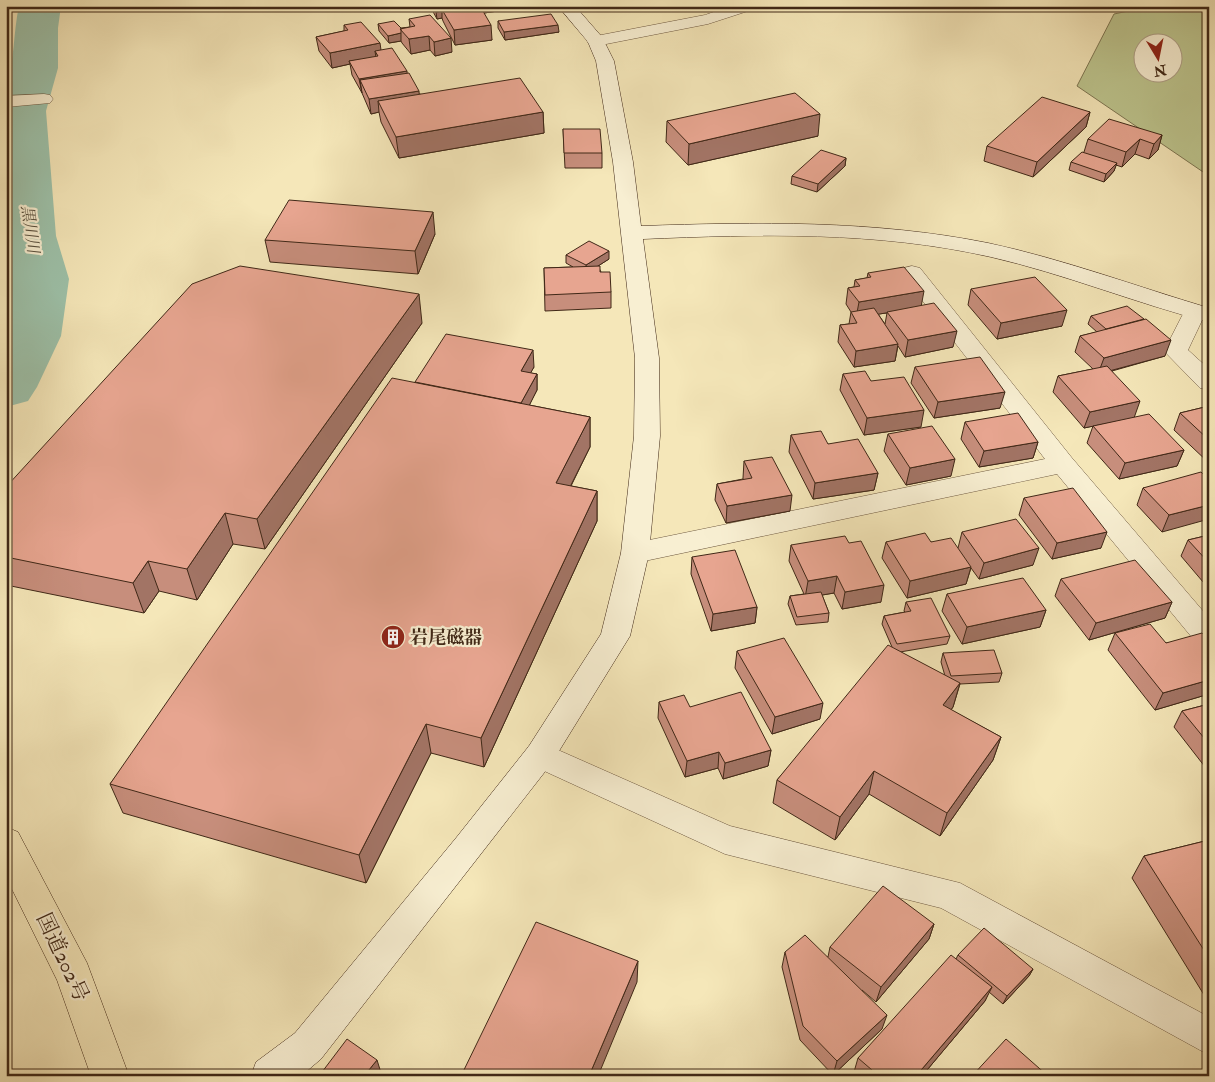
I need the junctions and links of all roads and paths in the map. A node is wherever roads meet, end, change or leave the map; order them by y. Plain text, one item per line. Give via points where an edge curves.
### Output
1 (566, 6) edge
2 (748, 6) edge
3 (596, 41) junction
4 (44, 99) dead end
5 (6, 102) edge
6 (631, 233) junction
7 (912, 273) edge
8 (1202, 314) edge
9 (1209, 383) edge
10 (1063, 464) junction
11 (635, 553) junction
12 (1209, 638) edge
13 (540, 754) junction
14 (6, 842) edge
15 (1209, 1037) edge
16 (110, 1076) edge
17 (270, 1076) edge

1 - 3 street
2 - 3 street via 708,19
3 - 6 street via 605,61 615,114
4 - 5 street
6 - 8 street via 762,228 898,235 987,249 1062,267
6 - 11 street via 647,358 647,436
7 - 10 street
8 - 9 street via 1176,351
10 - 11 street
10 - 12 street
11 - 13 street via 615,636
13 - 15 street via 725,839 948,894
13 - 17 street via 308,1046
14 - 16 highway, 国道202号 via 74,975

